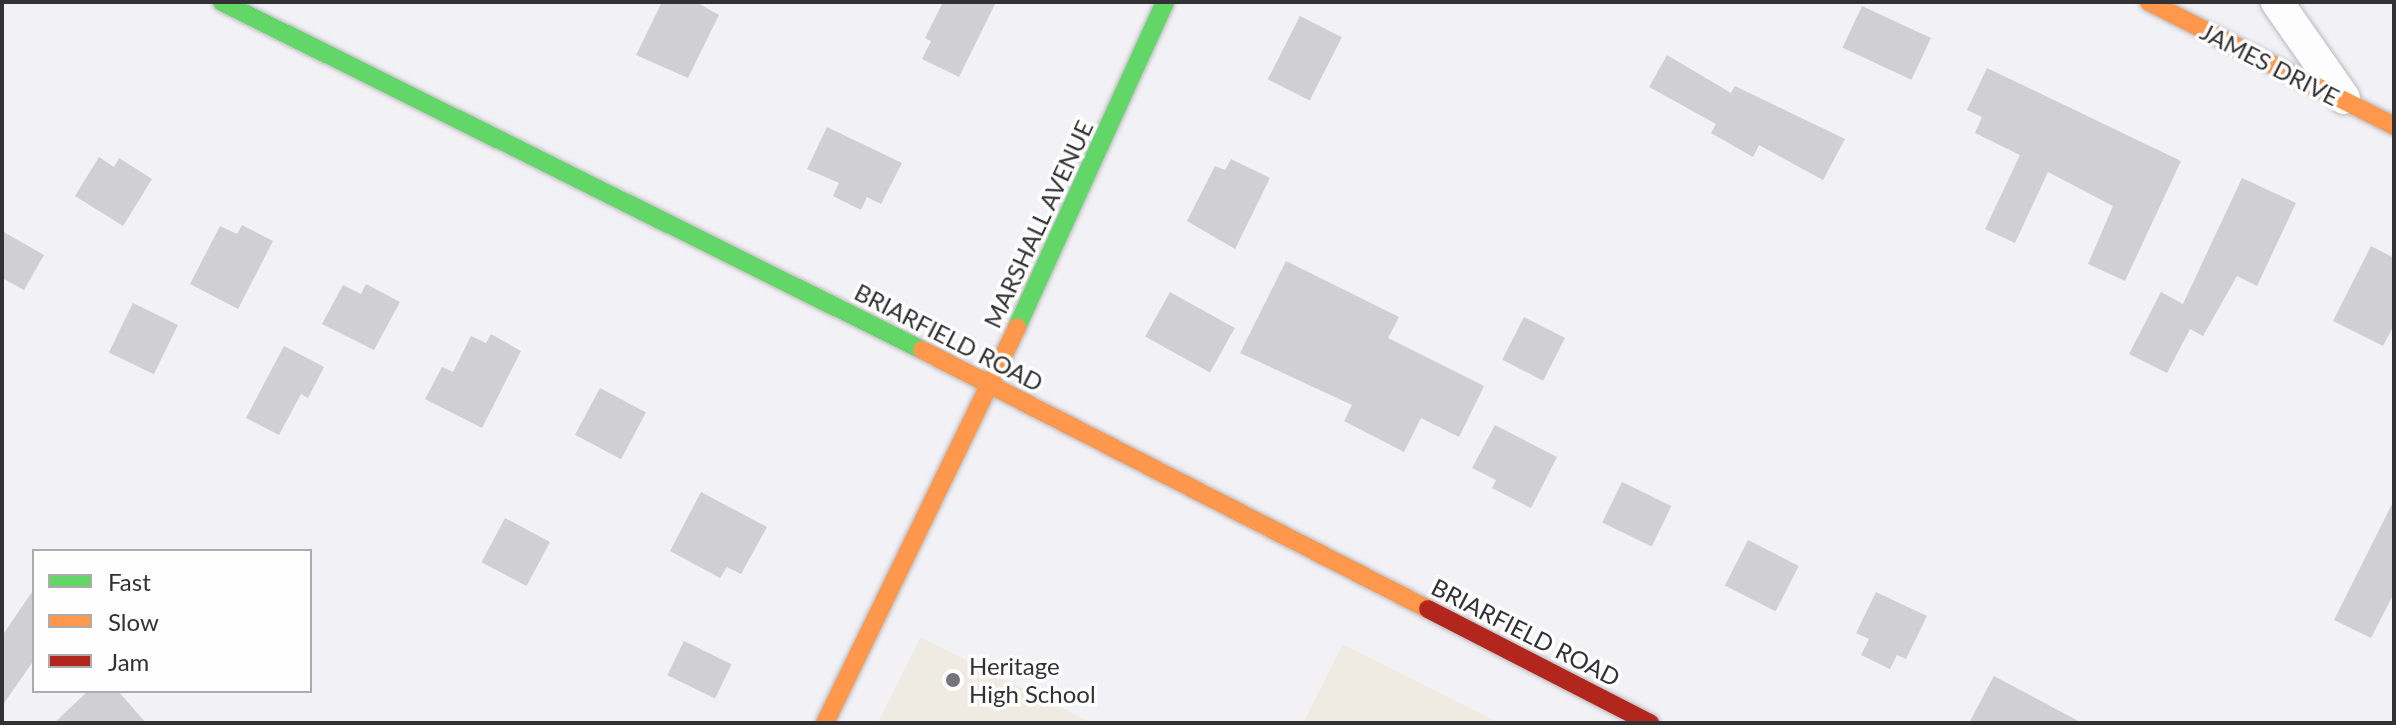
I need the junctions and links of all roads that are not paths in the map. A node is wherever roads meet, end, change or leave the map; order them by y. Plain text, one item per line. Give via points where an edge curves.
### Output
1 (222, 2) edge
2 (1165, 2) edge
3 (2149, 2) edge
4 (2277, 2) edge
5 (2348, 104) junction
6 (2394, 126) edge
7 (991, 384) junction
8 (825, 723) edge
9 (1650, 723) edge

1 - 7 main road, BRIARFIELD ROAD
2 - 7 main road, MARSHALL AVENUE
3 - 5 main road, JAMES DRIVE
4 - 5 street, JAMES DRIVE
5 - 6 main road, JAMES DRIVE
7 - 8 main road, MARSHALL AVENUE
7 - 9 main road, BRIARFIELD ROAD

